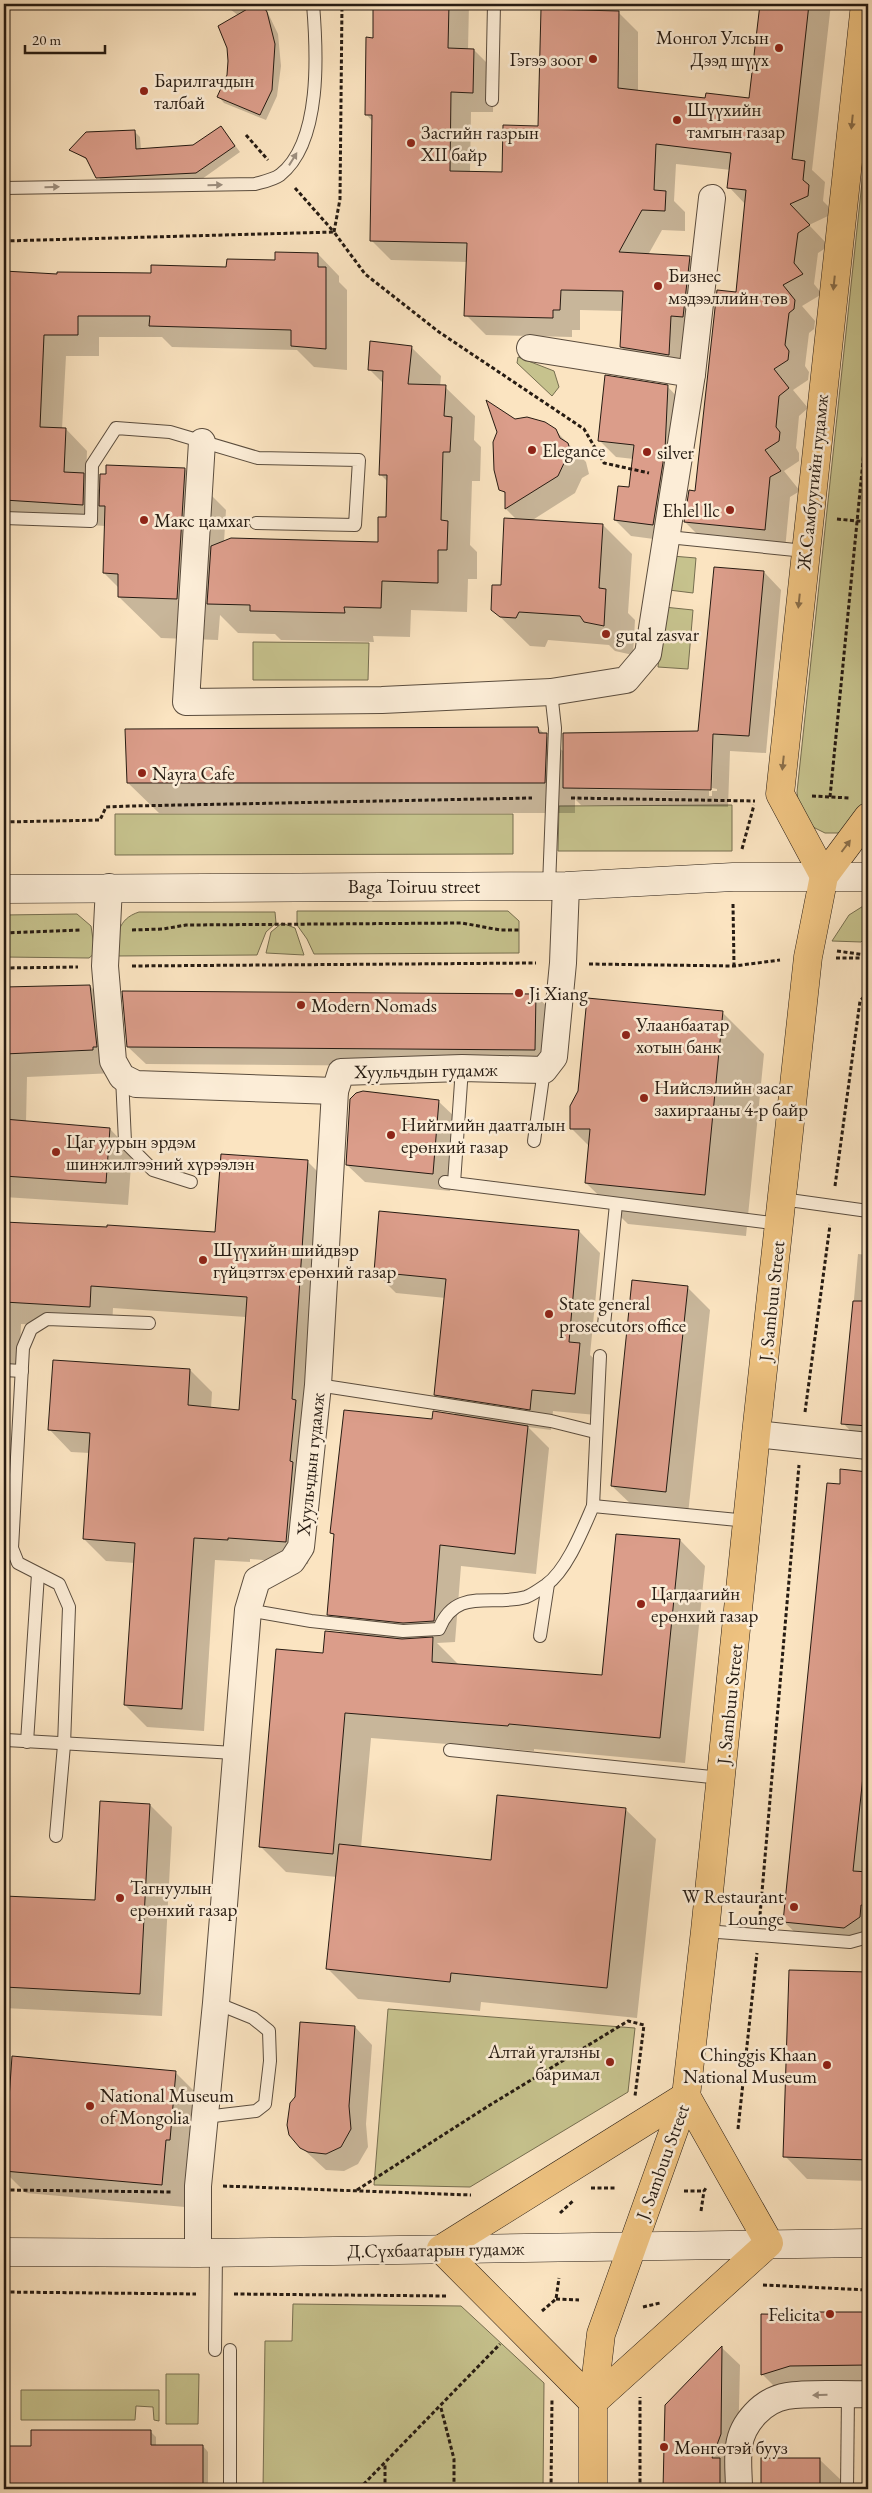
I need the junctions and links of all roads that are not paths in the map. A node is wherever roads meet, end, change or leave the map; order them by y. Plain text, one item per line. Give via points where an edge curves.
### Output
1 (313, 4) edge
2 (494, 4) edge
3 (865, 4) edge
4 (492, 100) dead end
5 (4, 188) edge
6 (712, 198) dead end
7 (530, 348) dead end
8 (692, 374) junction
9 (202, 442) junction
10 (4, 518) edge
11 (256, 523) dead end
12 (668, 537) junction
13 (805, 551) junction
14 (551, 692) junction
15 (868, 817) edge
16 (824, 876) junction
17 (868, 877) edge
18 (558, 886) junction
19 (109, 887) junction
20 (4, 889) edge
21 (462, 1068) junction
22 (544, 1070) junction
23 (122, 1077) junction
24 (335, 1091) junction
25 (534, 1141) dead end
26 (191, 1182) dead end
27 (616, 1204) junction
28 (868, 1211) edge
29 (781, 1212) junction
30 (149, 1323) dead end
31 (604, 1325) dead end
32 (600, 1356) dead end
33 (4, 1370) edge
34 (22, 1372) junction
35 (318, 1385) junction
36 (595, 1432) junction
37 (756, 1434) junction
38 (868, 1446) edge
39 (592, 1506) junction
40 (748, 1521) junction
41 (38, 1574) junction
42 (548, 1584) junction
43 (248, 1610) junction
44 (540, 1636) dead end
45 (6, 1740) dead end
46 (27, 1742) junction
47 (64, 1745) junction
48 (450, 1750) dead end
49 (235, 1753) junction
50 (721, 1778) junction
51 (56, 1836) dead end
52 (705, 1931) junction
53 (868, 1937) edge
54 (216, 2003) junction
55 (686, 2096) junction
56 (205, 2117) junction
57 (769, 2243) junction
58 (868, 2243) edge
59 (632, 2246) junction
60 (441, 2249) junction
61 (4, 2252) edge
62 (207, 2253) junction
63 (215, 2350) dead end
64 (230, 2350) dead end
65 (858, 2395) edge
66 (593, 2402) junction
67 (230, 2489) edge
68 (593, 2489) edge
69 (739, 2489) edge
70 (847, 2489) edge

5 -> 1 lane via 255,184 278,177 294,161 306,134 316,67
2 - 4 lane
3 -> 13 main road, Ж.Самбуугийн гудамж
6 - 8 street
7 - 8 street
8 - 12 street
9 - 10 lane via 170,432 116,428 92,465 91,521
9 - 11 lane via 258,458 359,460 355,525
9 - 14 street via 186,702 382,700
12 - 13 lane
12 - 14 street via 648,654 626,680
13 -> 16 main road, Ж.Самбуугийн гудамж via 780,794
14 - 18 lane via 555,728 551,798
16 -> 15 main road
16 - 17 main road, Baga Toiruu street
16 - 18 main road, Baga Toiruu street
16 - 29 main road, J. Sambuu Street via 808,957
18 - 19 main road, Baga Toiruu street
18 - 22 street via 563,963 554,1057
19 - 20 main road, Baga Toiruu street
19 - 23 street via 104,966 113,1061
21 - 22 street, Хуульчдын гудамж
21 - 24 street, Хуульчдын гудамж via 340,1072
21 - 27 lane via 450,1183
22 - 25 lane
23 - 24 street via 136,1084
23 - 26 lane via 125,1142 153,1170
24 - 35 street, Хуульчдын гудамж
27 - 29 lane
27 - 31 lane
28 - 29 lane via 833,1205
29 - 37 main road, J. Sambuu Street
30 - 34 lane via 47,1319 31,1329 23,1348
32 - 36 lane
33 - 34 lane
34 - 41 lane via 12,1548 18,1563
35 - 36 lane via 551,1421
35 - 43 street, Хуульчдын гудамж via 301,1547 292,1561 257,1580
36 - 39 lane
37 - 38 street
37 - 40 main road, J. Sambuu Street
39 - 40 lane
39 - 42 lane via 575,1548
40 - 50 main road, J. Sambuu Street
41 - 46 lane
41 - 47 lane via 59,1584 69,1607
42 - 43 lane via 526,1597 469,1601 451,1610 439,1630 430,1631 311,1621
42 - 44 lane
43 - 49 street, Хуульчдын гудамж
45 - 46 lane
46 - 47 lane
47 - 49 lane
47 - 51 lane
48 - 50 lane
49 - 54 street, Хуульчдын гудамж
50 - 52 main road, J. Sambuu Street
52 - 53 lane via 850,1942
52 - 55 main road, J. Sambuu Street
54 - 56 street, Хуульчдын гудамж
54 - 56 lane via 253,2018 269,2031 270,2061 265,2104 256,2111
55 - 57 main road
55 - 59 main road, J. Sambuu Street
55 - 60 main road
56 - 62 street, Хуульчдын гудамж via 198,2186
57 - 58 main road, Д.Сүхбаатарын гудамж
57 - 59 main road, Д.Сүхбаатарын гудамж
57 - 66 main road
59 - 60 main road, Д.Сүхбаатарын гудамж
59 - 66 main road, J. Sambuu Street via 601,2334
60 - 62 main road, Д.Сүхбаатарын гудамж
60 - 66 main road
61 - 62 main road, Д.Сүхбаатарын гудамж
62 - 63 lane via 215,2294
64 - 67 lane
65 -> 69 street via 786,2396 757,2412 744,2427 739,2446
65 - 70 lane
66 - 68 main road, J. Sambuu Street

